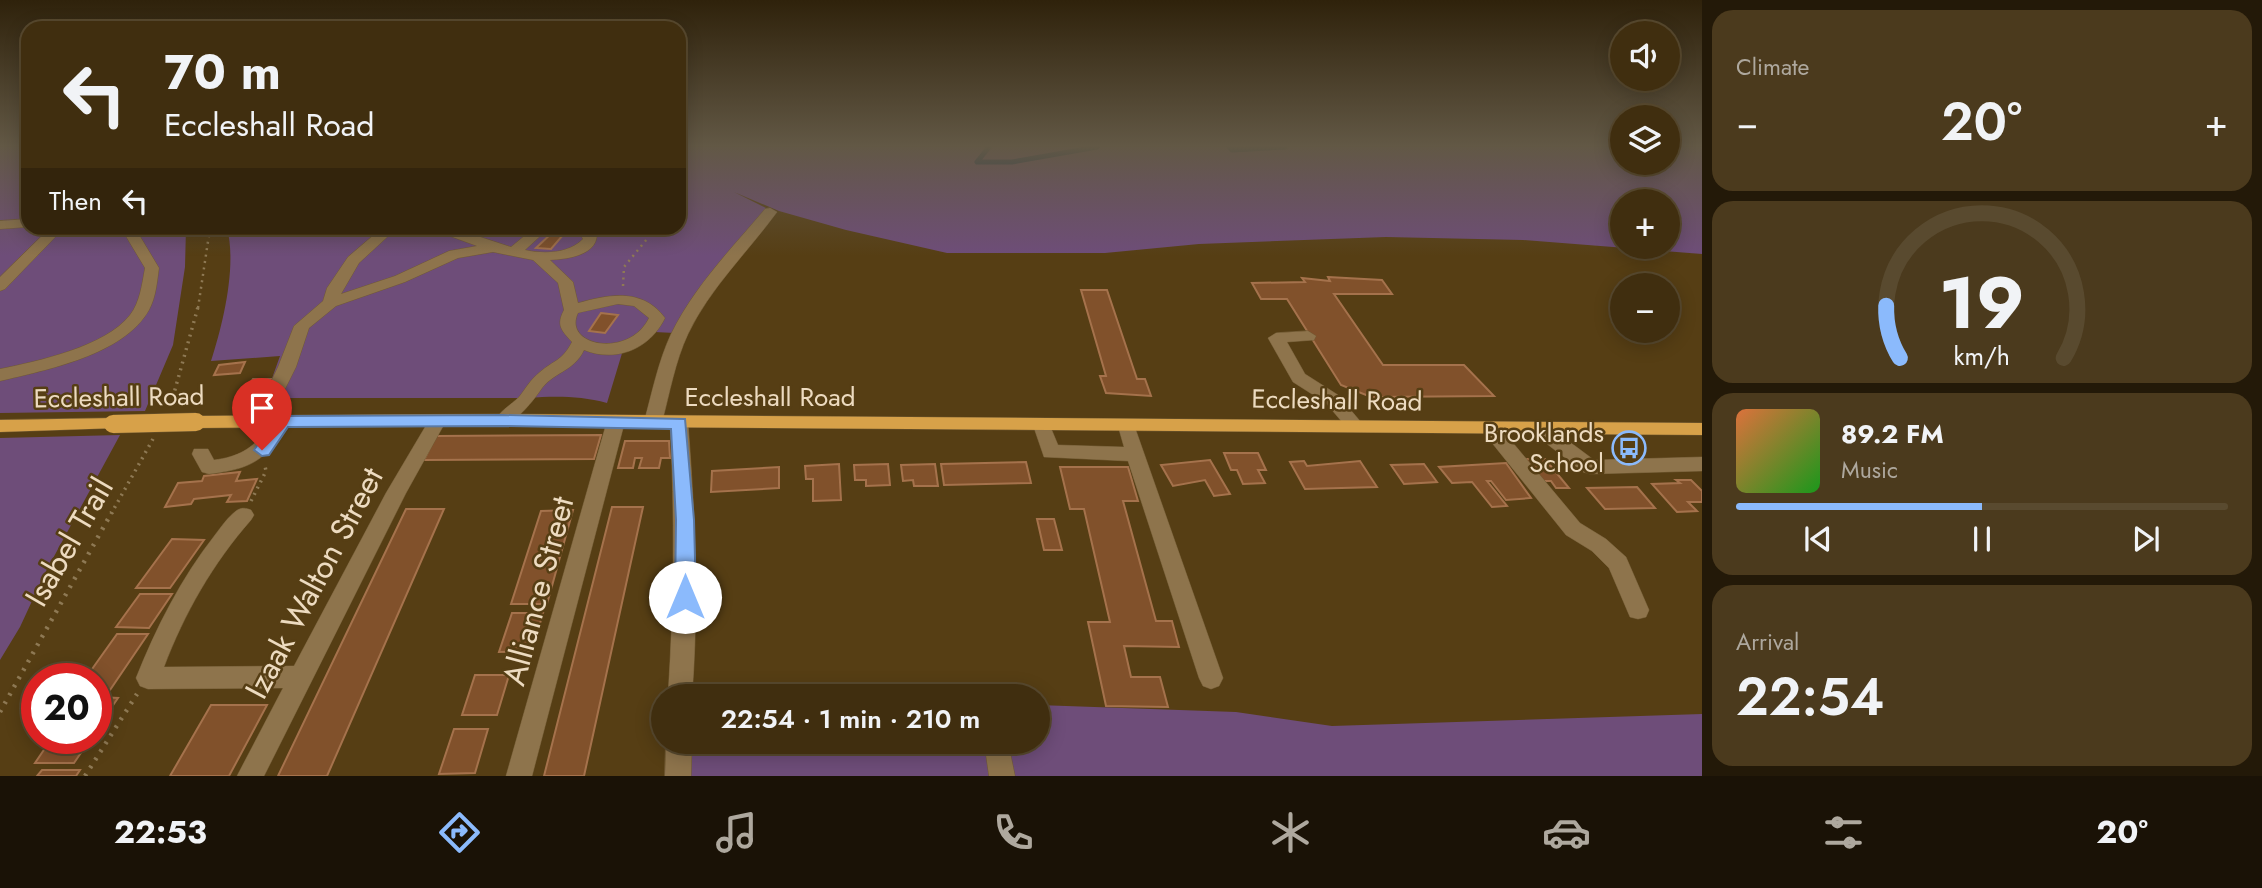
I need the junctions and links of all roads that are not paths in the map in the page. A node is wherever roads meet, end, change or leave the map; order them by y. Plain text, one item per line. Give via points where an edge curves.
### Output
1 (770, 212) dead end
2 (21, 224) edge
3 (0, 225) edge
4 (50, 235) edge
5 (132, 235) edge
6 (382, 235) edge
7 (459, 235) edge
8 (534, 235) edge
9 (590, 235) edge
10 (493, 248) junction
11 (515, 251) junction
12 (538, 257) junction
13 (0, 286) edge
14 (330, 303) junction
15 (572, 310) junction
16 (1308, 337) dead end
17 (580, 342) junction
18 (0, 375) edge
19 (503, 420) junction
20 (261, 421) junction
21 (283, 421) junction
22 (437, 421) junction
23 (616, 421) junction
24 (653, 422) junction
25 (679, 423) junction
26 (1042, 425) junction
27 (1354, 425) junction
28 (0, 426) edge
29 (1127, 426) junction
30 (1491, 429) junction
31 (1540, 429) junction
32 (1702, 429) edge
33 (201, 454) dead end
34 (1135, 454) junction
35 (1702, 464) edge
36 (244, 514) road end
37 (1638, 610) dead end
38 (300, 677) junction
39 (1211, 678) dead end
40 (681, 684) edge
41 (678, 754) edge
42 (999, 754) edge
43 (250, 776) edge
44 (519, 776) edge
45 (678, 776) edge
46 (1002, 776) edge

1 - 24 street via 704,292 684,326
2 - 3 street
4 - 13 street
5 - 18 street via 152,268 148,297 131,324 94,346 39,367
6 - 14 street via 353,260
7 - 10 street
8 - 11 street
9 - 12 street via 581,249
10 - 11 street
10 - 14 street via 454,254
11 - 12 street
12 - 15 street via 565,282
14 - 20 street via 302,326
15 - 17 street via 568,328
15 - 17 street via 625,298 643,304 657,318 646,336 606,351
16 - 27 street via 1276,338 1299,378 1332,399
17 - 19 street via 571,360 532,388 528,398
19 - 22 main road, Eccleshall Road
19 - 23 main road, Eccleshall Road
20 - 21 main road, Eccleshall Road
20 - 28 main road, Eccleshall Road, bridge
21 - 22 main road, Eccleshall Road
21 - 33 street via 262,450 241,464 209,467
22 - 38 street, Izaak Walton Street
23 - 24 main road, Eccleshall Road
23 - 44 street, Alliance Street
24 - 25 main road, Eccleshall Road
25 - 26 main road, Eccleshall Road
25 - 40 street via 685,520
26 - 29 main road, Eccleshall Road
26 - 34 street via 1051,452
27 - 29 main road, Eccleshall Road
27 - 30 main road, Eccleshall Road
29 - 34 street
30 - 31 main road, Eccleshall Road
30 - 37 street via 1573,529 1618,563
31 - 32 main road, Eccleshall Road
31 - 35 street via 1590,467
34 - 39 street
36 - 38 street via 227,531 163,639 148,678
38 - 43 street, Izaak Walton Street
41 - 45 street
42 - 46 street

